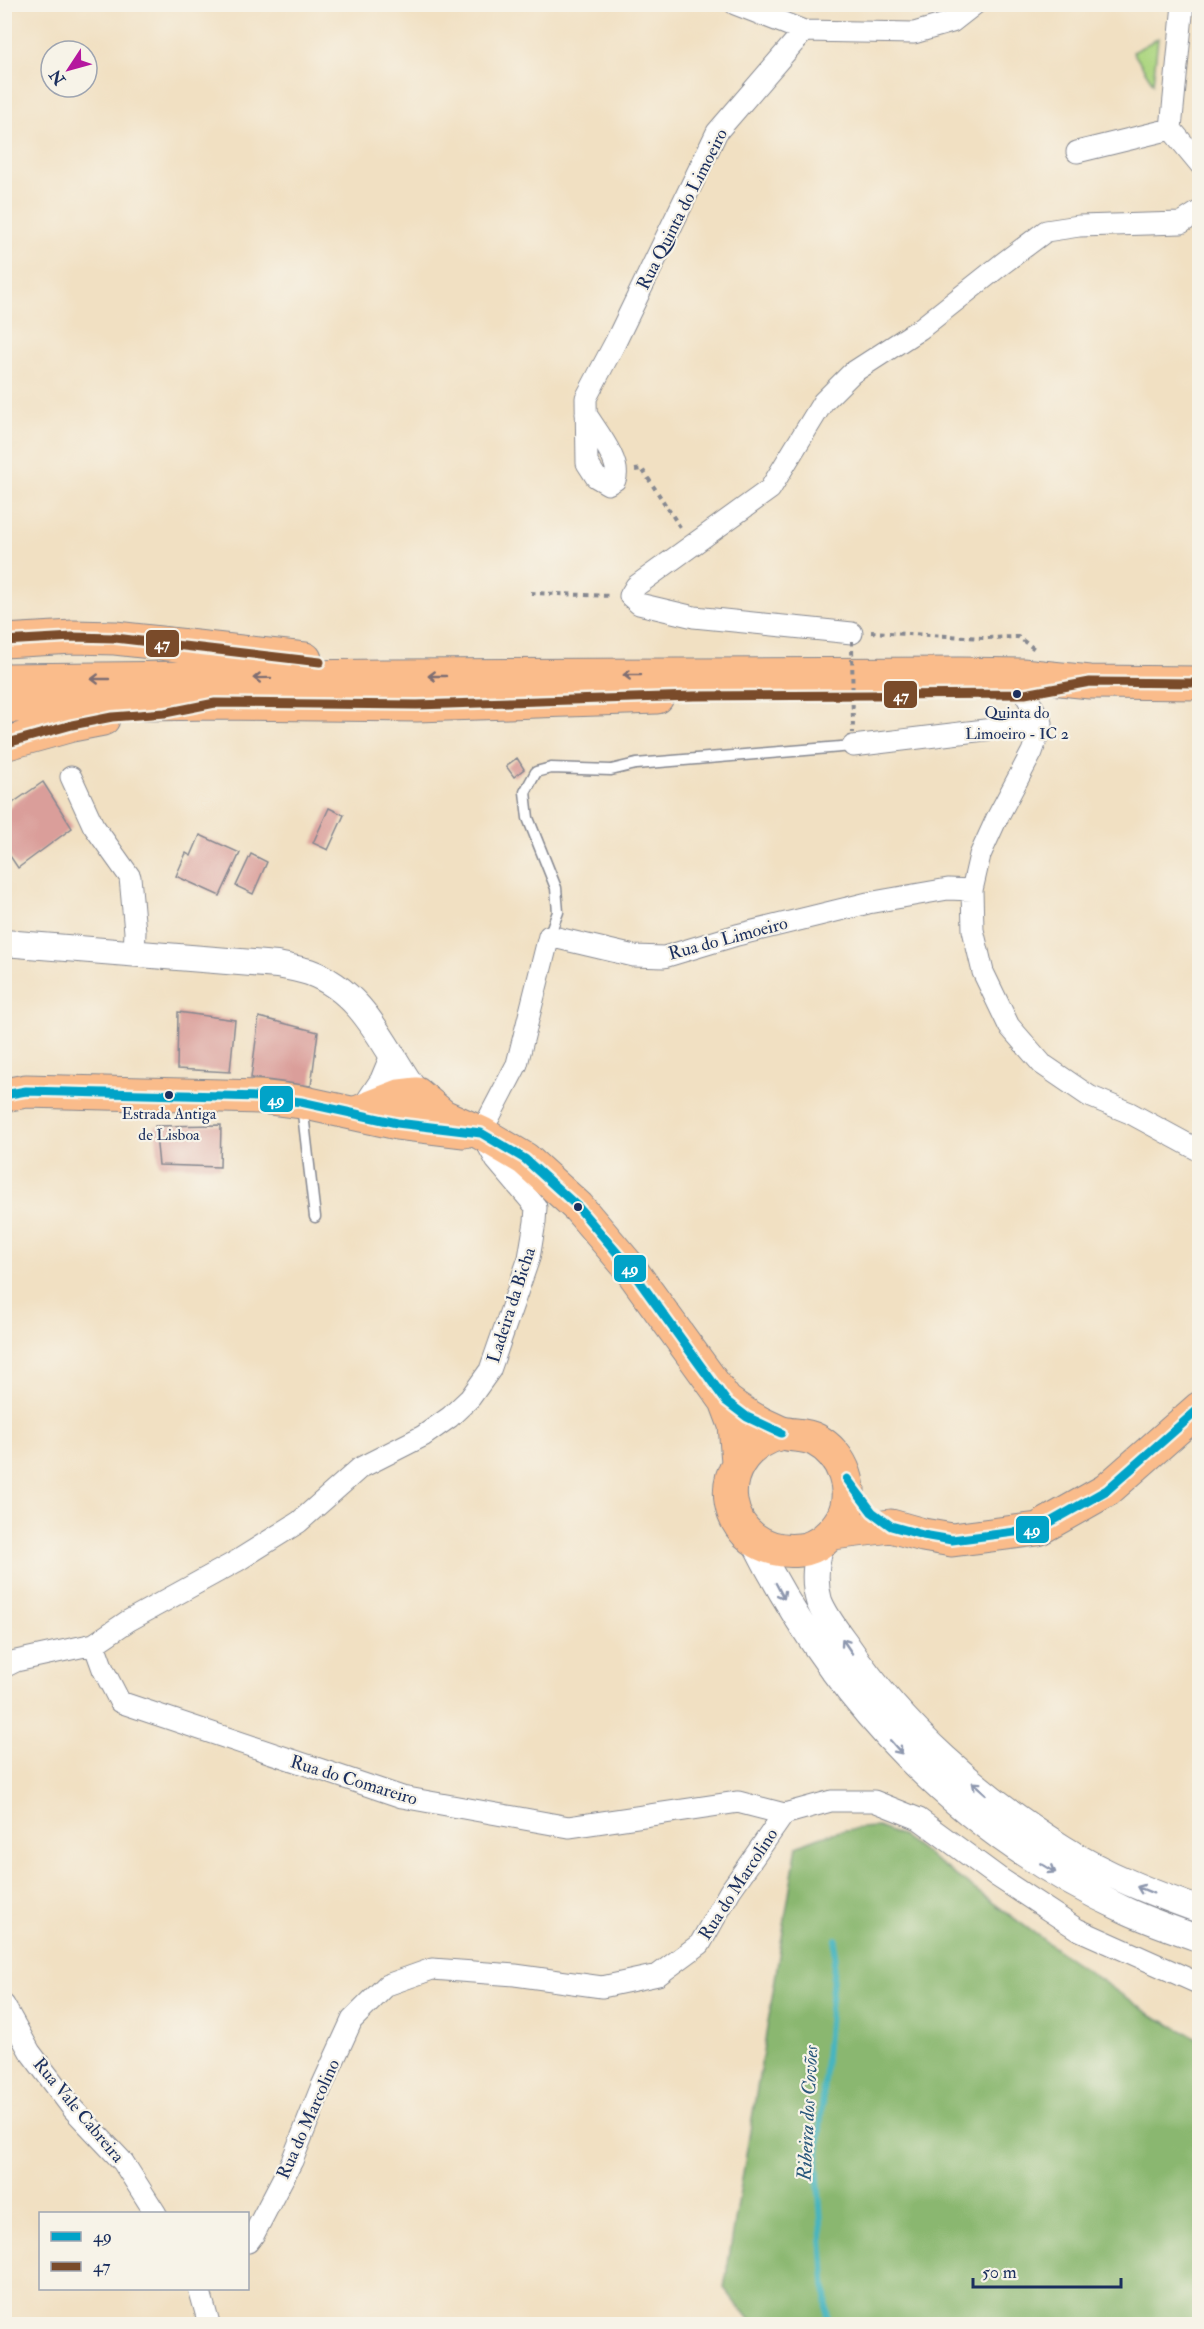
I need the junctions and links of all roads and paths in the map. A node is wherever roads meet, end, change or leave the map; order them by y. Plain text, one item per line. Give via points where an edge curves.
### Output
1 (735, 4) edge
2 (975, 4) edge
3 (1183, 4) edge
4 (804, 31) junction
5 (1172, 129) junction
6 (1077, 152) dead end
7 (1200, 164) edge
8 (1200, 212) edge
9 (642, 469) dead end
10 (618, 473) dead end
11 (692, 545) junction
12 (531, 593) dead end
13 (630, 596) junction
14 (852, 637) junction
15 (4, 641) edge
16 (1027, 650) dead end
17 (383, 676) junction
18 (4, 680) edge
19 (1090, 682) junction
20 (1200, 683) edge
21 (1025, 694) junction
22 (215, 703) junction
23 (4, 706) edge
24 (1042, 723) junction
25 (853, 740) junction
26 (4, 744) edge
27 (71, 777) dead end
28 (972, 890) junction
29 (549, 936) junction
30 (4, 943) edge
31 (134, 952) junction
32 (393, 1057) junction
33 (417, 1094) junction
34 (4, 1095) edge
35 (301, 1102) junction
36 (361, 1111) junction
37 (397, 1123) junction
38 (481, 1133) junction
39 (1200, 1151) edge
40 (315, 1217) dead end
41 (726, 1401) junction
42 (1200, 1408) edge
43 (782, 1433) junction
44 (738, 1462) junction
45 (847, 1479) junction
46 (891, 1526) junction
47 (827, 1538) junction
48 (753, 1539) junction
49 (94, 1644) junction
50 (4, 1666) edge
51 (784, 1814) junction
52 (1200, 1910) edge
53 (1200, 1939) edge
54 (1200, 1984) edge
55 (4, 2005) edge
56 (155, 2212) edge
57 (249, 2241) edge
58 (199, 2290) edge
59 (208, 2325) edge

1 - 4 street
2 - 4 street via 952,22 914,33
3 - 5 street
4 - 10 street, Rua Quinta do Limoeiro via 717,132 586,398 587,463 596,477 608,483
5 - 6 street
5 - 7 street
8 - 11 street via 1181,223 1079,226 1046,231 920,329 852,373 823,402 770,489
9 - 11 path
11 - 13 street via 636,586
12 - 13 path
13 - 14 street via 639,604 694,617
14 - 16 path via 894,632 1017,637 1038,651
14 - 25 path, bridge
15 - 17 main road via 115,638 304,659
17 -> 18 main road
19 -> 17 main road via 961,674
19 - 20 main road
19 - 21 main road
21 - 22 main road via 694,696 417,705
21 - 24 street
22 - 23 main road
22 - 26 main road via 165,713 112,717
24 - 25 street
24 - 28 street via 1032,752 980,855
25 - 29 lane via 611,770 551,768 536,772 525,792 528,818 556,888 558,912
27 - 31 street via 93,825 130,877
28 - 29 street, Rua do Limoeiro via 868,903 664,957 634,956
28 - 39 street via 973,930 982,972 1009,1026 1042,1064 1089,1096
29 - 38 street via 517,1064
30 - 31 street
31 - 32 street via 278,964 310,973 343,991 372,1023
32 - 33 street
32 - 36 street via 383,1081
33 - 36 main road via 400,1096
33 - 37 street via 414,1106
33 - 38 main road via 443,1116
34 - 35 main road via 26,1091 261,1097
35 - 36 main road
35 - 40 lane
36 - 37 main road
37 - 38 main road
38 - 41 main road via 525,1159 578,1206
38 - 49 street, Ladeira da Bicha via 496,1160 536,1207 536,1222 529,1258 490,1370 470,1398 423,1436 360,1468 299,1522
41 - 43 main road via 747,1417
41 - 44 main road via 735,1425
42 - 46 main road via 1107,1490 1038,1529 952,1540
43 - 44 main road via 756,1443
43 - 45 main road via 799,1434 823,1444 840,1463
44 - 48 main road via 730,1495 733,1511
45 - 46 main road via 872,1512
45 - 47 main road via 843,1517
46 - 47 main road
47 - 48 main road via 804,1550 786,1551
52 -> 47 street via 1139,1888 1064,1849 988,1796 923,1738 864,1671 819,1601 815,1578
48 -> 53 street via 786,1602 843,1685 905,1757 971,1817 1068,1880 1127,1911
49 - 50 street
49 - 51 street, Rua do Comareiro via 120,1702 402,1797 569,1827 738,1802
51 - 54 street, Rua do Marcolino via 831,1801 874,1801 919,1819 1077,1929
51 - 57 street, Rua do Marcolino via 730,1891 700,1944 658,1975 602,1987 432,1969 387,1986 352,2020 292,2161
55 - 56 street, Rua Vale Cabreira via 30,2052 73,2109 123,2162
58 - 59 street

